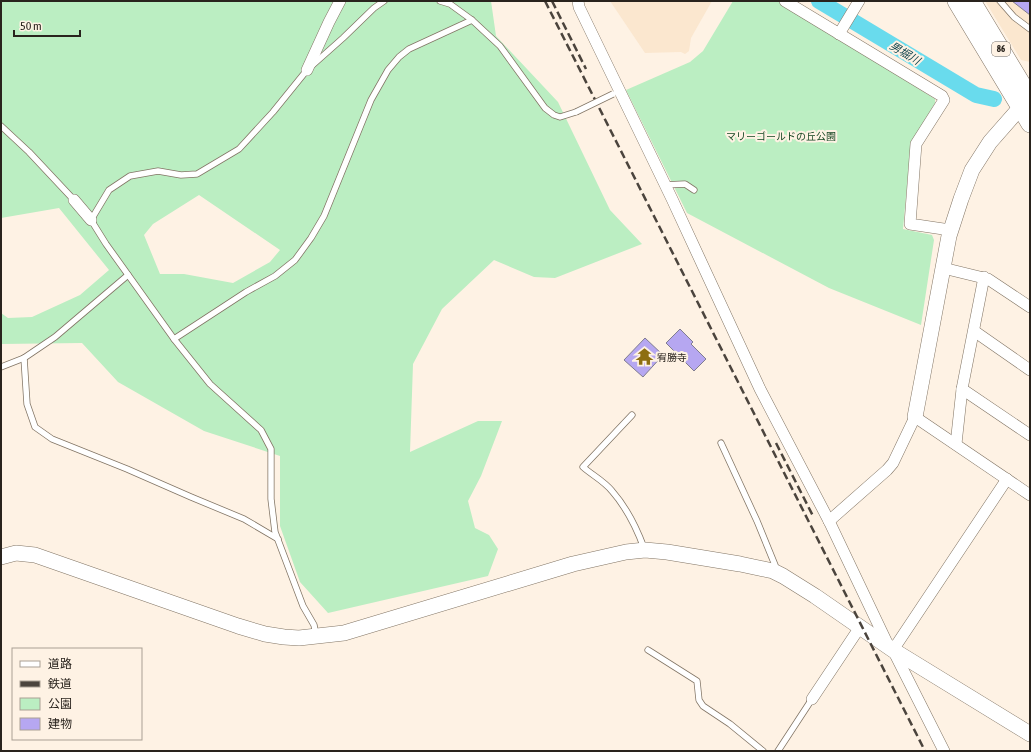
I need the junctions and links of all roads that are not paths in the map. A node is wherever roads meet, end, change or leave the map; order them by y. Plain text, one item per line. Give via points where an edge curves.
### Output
1 (340, 1) edge
2 (384, 1) edge
3 (440, 1) edge
4 (578, 1) edge
5 (785, 1) edge
6 (956, 1) edge
7 (972, 1) edge
8 (1000, 1) edge
9 (857, 5) edge
10 (472, 20) junction
11 (1030, 29) edge
12 (841, 31) junction
13 (307, 70) junction
14 (616, 92) junction
15 (1027, 101) edge
16 (1030, 124) edge
17 (1, 126) edge
18 (665, 185) junction
19 (694, 190) dead end
20 (74, 200) joint
21 (91, 220) junction
22 (950, 230) junction
23 (943, 268) junction
24 (128, 276) junction
25 (984, 277) junction
26 (1030, 307) edge
27 (974, 331) junction
28 (174, 339) junction
29 (24, 358) junction
30 (1, 366) edge
31 (1029, 366) edge
32 (962, 389) junction
33 (632, 415) dead end
34 (915, 417) junction
35 (1030, 435) edge
36 (721, 443) dead end
37 (956, 444) junction
38 (1007, 479) junction
39 (1030, 495) edge
40 (829, 521) junction
41 (278, 539) junction
42 (645, 550) junction
43 (1, 556) edge
44 (773, 571) junction
45 (860, 627) junction
46 (317, 636) junction
47 (891, 649) junction
48 (648, 650) dead end
49 (812, 699) joint
50 (1030, 734) edge
51 (763, 751) edge
52 (778, 751) edge
53 (944, 751) edge

1 - 13 street
2 - 13 lane
3 - 10 lane via 450,4
4 - 14 street
5 - 12 street
6 - 15 main road, 86
7 - 15 main road, 86
8 - 11 lane via 1014,17
9 - 12 street
10 - 14 lane, bridge via 500,46 545,108 554,115 560,117 576,112
10 - 28 lane via 409,49 388,70 371,100 324,216 295,260 275,276
12 - 22 street via 942,96 944,100 916,144 910,224
13 - 21 lane via 239,149 197,174 181,175 158,171 130,176 109,190
14 - 18 street
15 - 16 main road, 86
15 - 22 street via 990,142 972,170
17 - 20 lane
18 - 19 lane via 685,184
18 - 40 street via 760,389
20 - 21 street
21 - 24 lane
22 - 23 street
23 - 25 street
23 - 34 street
24 - 28 lane
24 - 29 lane via 55,337
25 - 26 street
25 - 27 street
27 - 31 street
27 - 32 street
28 - 41 lane via 210,384 261,430 271,449 271,499
29 - 30 lane
29 - 41 lane via 27,404 35,427 52,439 244,519
32 - 35 street
32 - 37 street
33 - 42 lane via 583,467 611,490
34 - 37 street
34 - 40 street via 893,463
36 - 44 lane via 775,565
37 - 38 street
38 - 39 street
38 - 47 street
40 - 47 street
41 - 46 lane
42 - 44 street
42 - 46 street via 573,564 344,633
43 - 46 street via 16,553 34,554 265,634 298,638
44 - 45 street
45 - 47 street
45 - 49 street
47 - 50 street
47 - 53 street
48 - 51 lane via 697,681 699,700 703,706
49 - 52 lane

